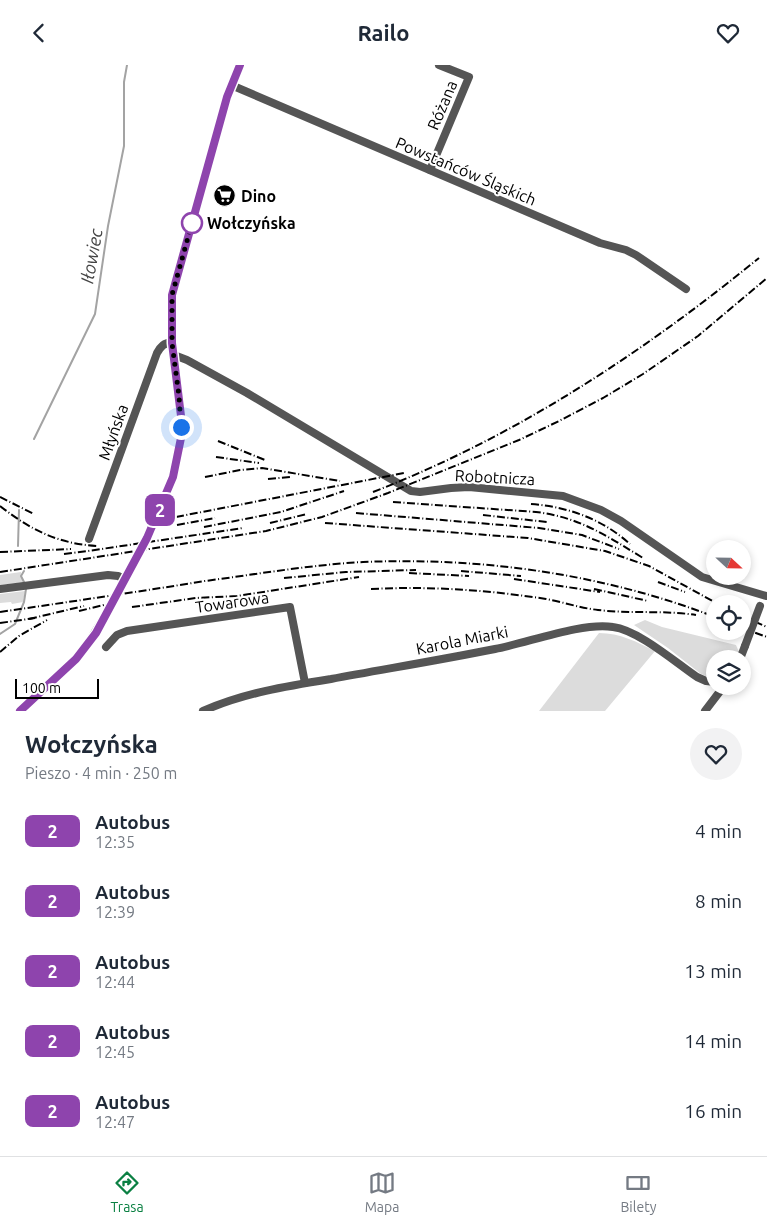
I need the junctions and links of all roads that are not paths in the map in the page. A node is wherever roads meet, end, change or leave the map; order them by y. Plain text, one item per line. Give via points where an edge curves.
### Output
1 (240, 65) edge
2 (439, 65) edge
3 (231, 85) junction
4 (430, 170) junction
5 (686, 289) dead end
6 (172, 343) junction
7 (174, 355) junction
8 (89, 539) dead end
9 (125, 579) junction
10 (0, 589) edge
11 (766, 596) edge
12 (106, 647) dead end
13 (743, 650) edge
14 (706, 681) edge
15 (305, 683) junction
16 (717, 695) edge
17 (20, 711) edge
18 (203, 711) edge
19 (705, 711) edge

1 - 3 street
2 - 4 street, Różana via 469,77
3 - 4 street, Powstańców Śląskich
3 - 6 street via 172,295
4 - 5 street, Powstańców Śląskich via 600,243 626,250
6 - 7 street
6 - 8 street, Młyńska via 166,343 157,353
7 - 9 street, bridge via 181,416 178,457 166,495
7 - 11 street, Robotnicza via 247,393 411,491 469,487 563,496 621,521 702,577
9 - 10 street via 108,575
9 - 17 street, bridge via 76,659
11 - 13 street, bridge
12 - 15 street, Towarowa via 127,631 290,607
14 - 15 street, Karola Miarki via 626,630 600,626 497,649
15 - 18 street, Karola Miarki via 258,692
16 - 19 street

